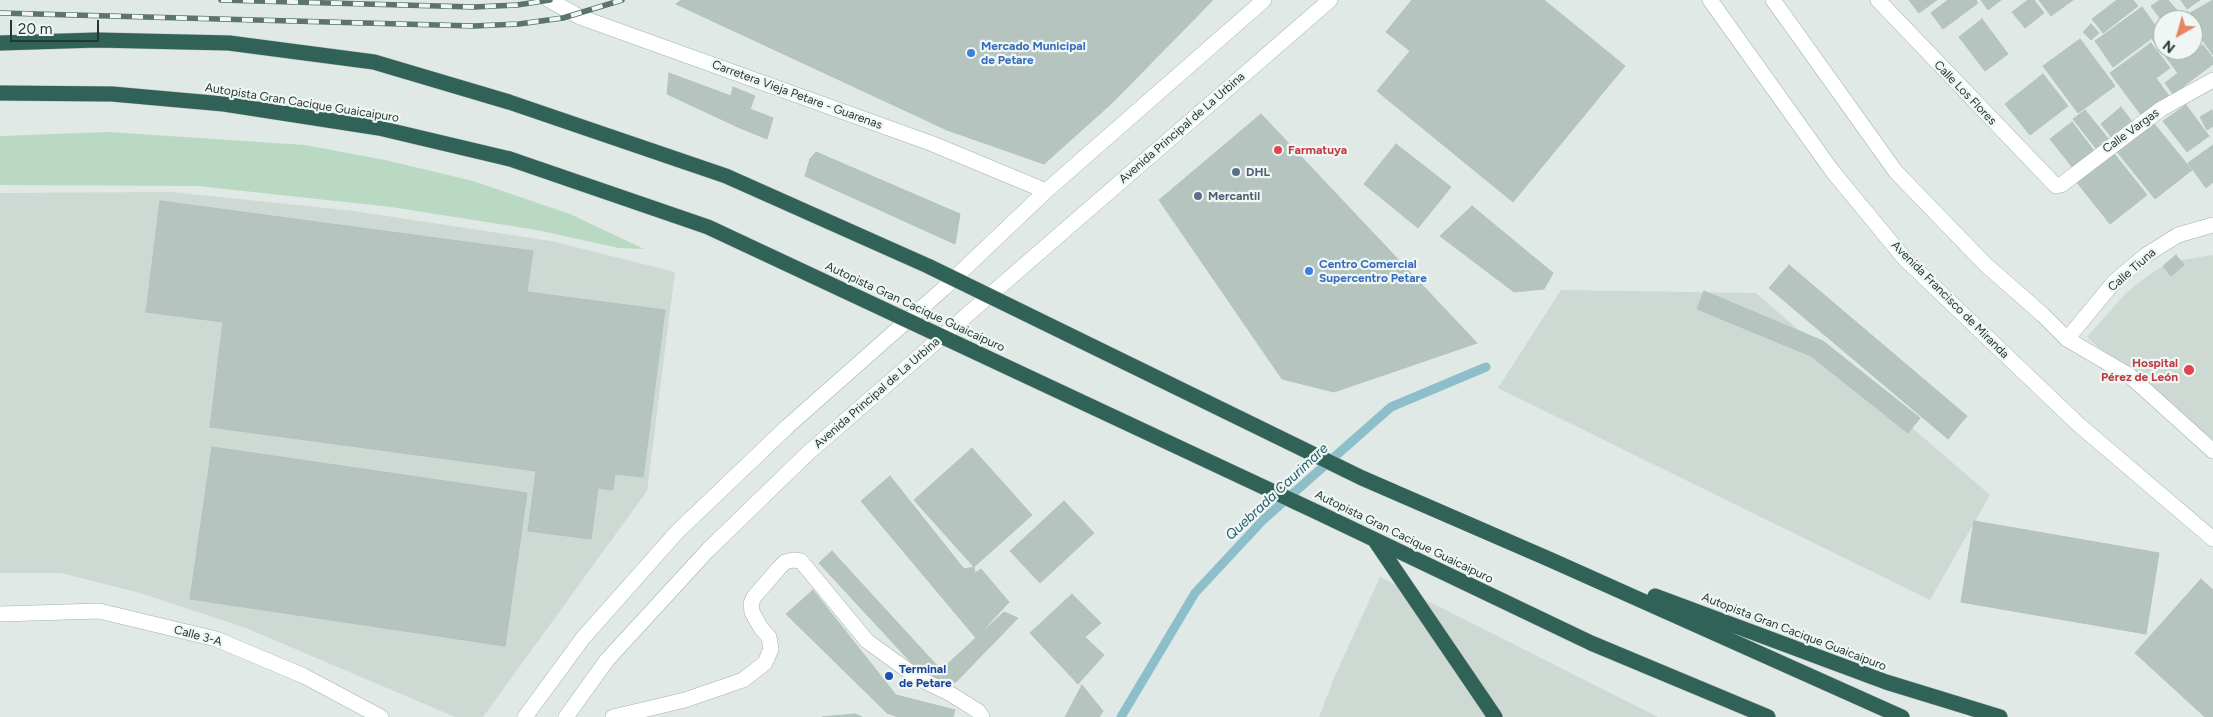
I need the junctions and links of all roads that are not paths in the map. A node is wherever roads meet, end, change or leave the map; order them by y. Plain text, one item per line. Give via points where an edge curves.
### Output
1 (549, 0) edge
2 (1264, 0) edge
3 (1330, 0) edge
4 (1710, 0) edge
5 (1773, 0) edge
6 (1878, 0) edge
7 (0, 43) edge
8 (2213, 80) edge
9 (0, 93) edge
10 (2054, 185) joint
11 (1046, 191) junction
12 (2213, 225) edge
13 (2067, 339) junction
14 (2213, 451) edge
15 (2213, 539) edge
16 (1375, 541) junction
17 (1552, 560) junction
18 (0, 614) edge
19 (381, 717) edge
20 (525, 717) edge
21 (566, 717) edge
22 (613, 717) edge
23 (982, 717) edge
24 (1495, 717) edge
25 (1768, 717) edge
26 (1902, 717) edge
27 (2000, 717) edge

1 - 11 main road, Carretera Vieja Petare - Guarenas via 580,17 933,144
2 - 11 main road
3 - 21 main road, Avenida Principal de La Urbina via 808,453 708,550 614,653
4 - 15 main road, Avenida Francisco de Miranda via 1834,172 1904,258 2078,424
5 - 13 main road via 1896,172 1986,265
6 - 10 main road, Calle Los Flores
7 - 17 highway, Autopista Gran Cacique Guaicaipuro, bridge via 96,40 229,43 374,62 508,102 726,176 928,266 1362,478
8 - 10 main road, Calle Vargas via 2161,109 2061,185
9 - 16 highway, Autopista Gran Cacique Guaicaipuro, bridge via 112,94 224,104 379,128 510,158 708,227
11 - 20 main road via 788,426 677,532 583,638
12 - 13 main road, Calle Tiuna via 2178,235 2146,255 2114,282
13 - 14 main road via 2130,376
16 - 24 highway
16 - 25 highway, Autopista Gran Cacique Guaicaipuro via 1591,643
17 - 26 highway, Autopista Gran Cacique Guaicaipuro
17 - 27 highway, Autopista Gran Cacique Guaicaipuro via 1886,682
18 - 19 main road, Calle 3-A via 99,612 216,639 304,676
22 - 23 main road via 685,700 743,680 765,663 770,643 752,612 751,604 785,562 794,560 801,562 866,641 918,678 978,711

